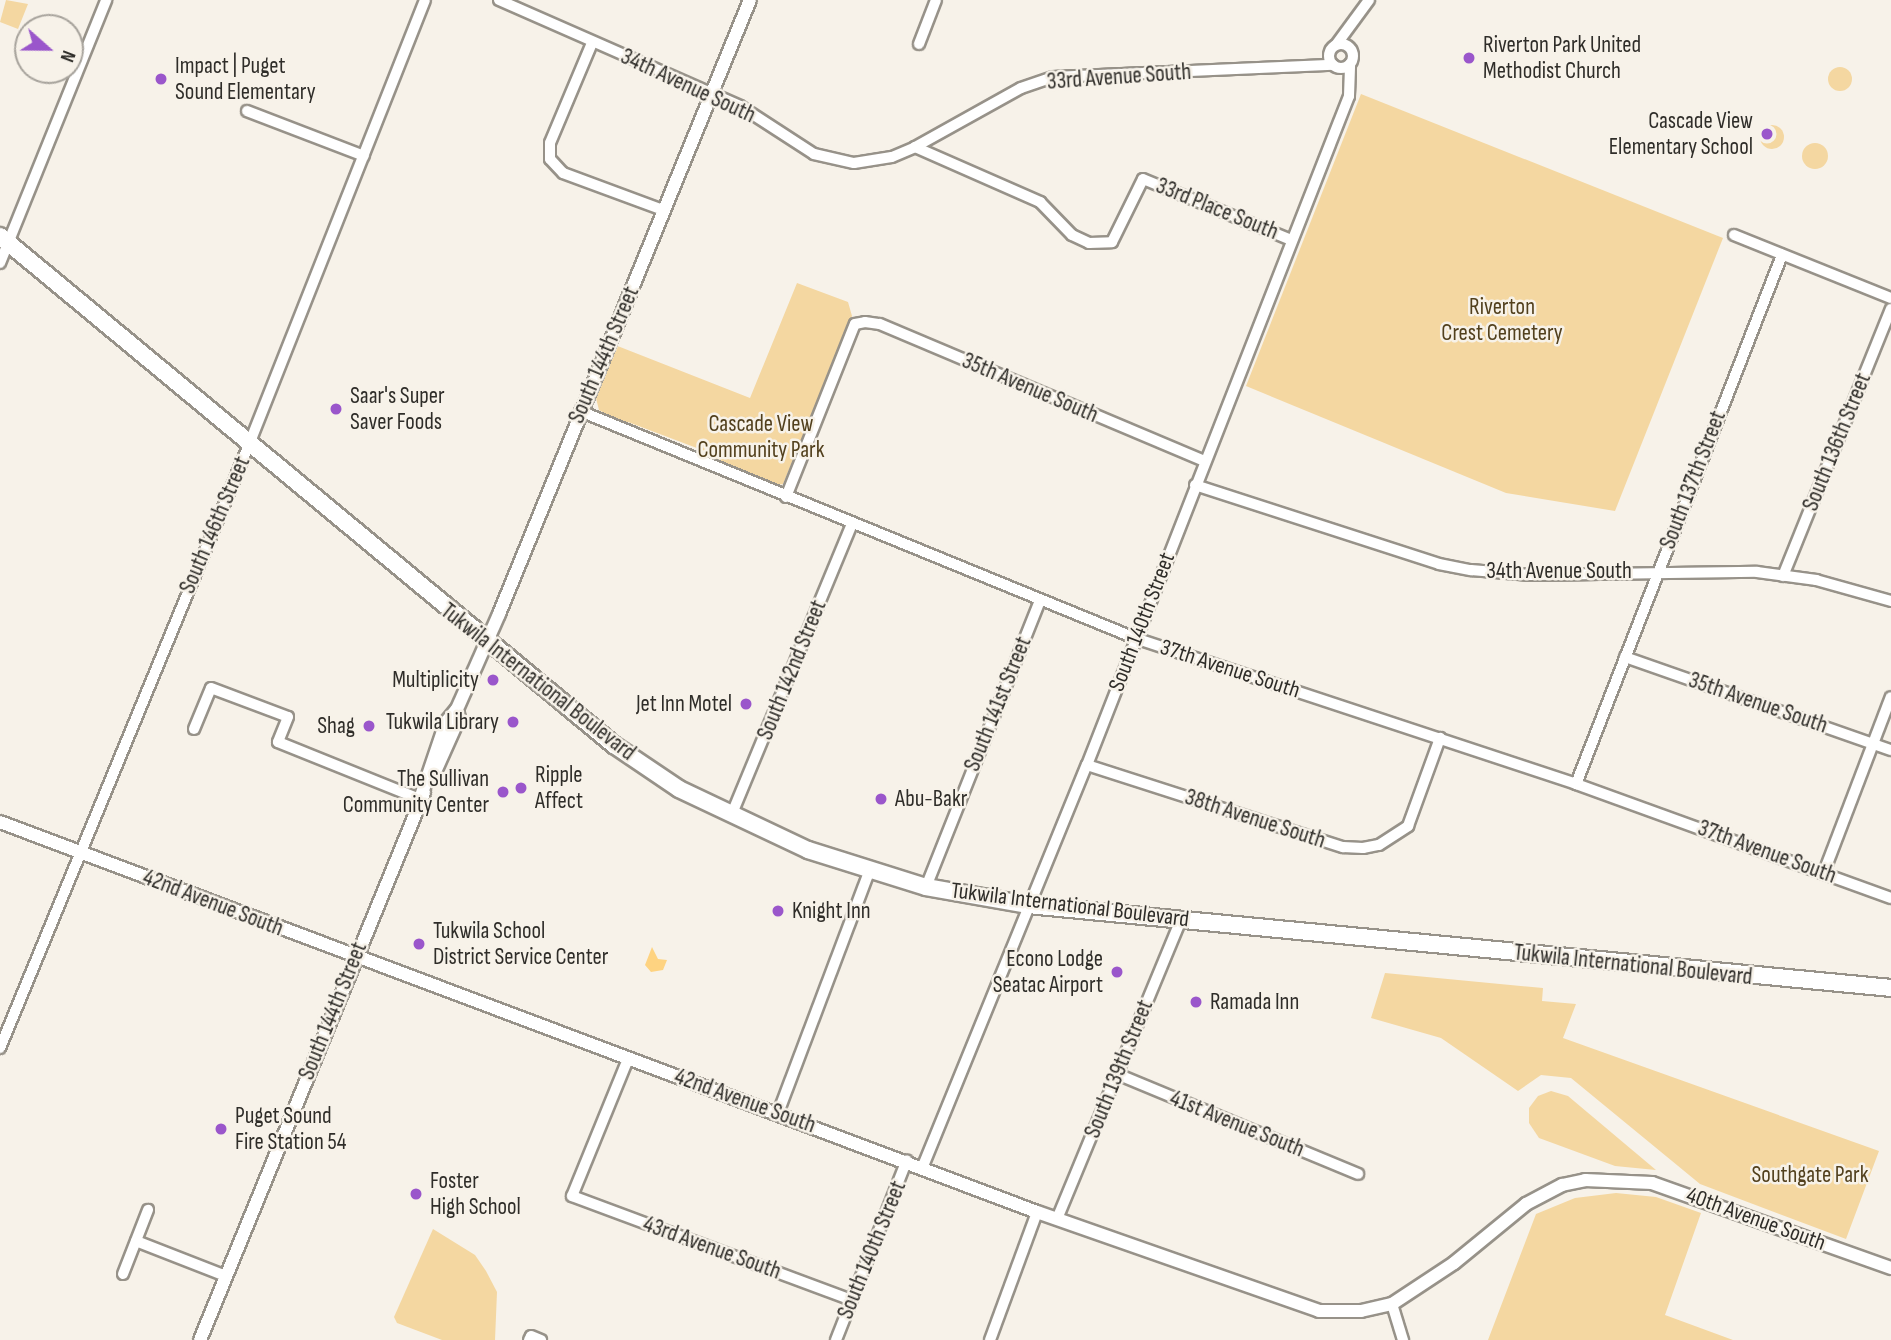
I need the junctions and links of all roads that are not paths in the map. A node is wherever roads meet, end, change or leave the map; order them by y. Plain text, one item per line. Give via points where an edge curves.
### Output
1 (106, 0) edge
2 (425, 0) edge
3 (499, 0) edge
4 (750, 0) edge
5 (936, 0) edge
6 (1369, 0) edge
7 (1356, 19) junction
8 (592, 43) junction
9 (919, 44) dead end
10 (1348, 45) junction
11 (1333, 48) junction
12 (1297, 67) junction
13 (1344, 68) junction
14 (712, 92) junction
15 (247, 111) dead end
16 (915, 147) junction
17 (364, 156) junction
18 (663, 210) junction
19 (1734, 235) dead end
20 (4, 239) edge
21 (1291, 240) junction
22 (1782, 254) junction
23 (0, 263) edge
24 (1891, 298) edge
25 (1891, 309) edge
26 (580, 411) junction
27 (250, 442) junction
28 (1204, 461) junction
29 (1195, 485) junction
30 (786, 496) junction
31 (852, 524) junction
32 (1658, 570) junction
33 (1783, 576) junction
34 (1040, 600) junction
35 (1891, 601) edge
36 (1135, 638) junction
37 (486, 643) junction
38 (1625, 657) junction
39 (1891, 697) edge
40 (194, 730) dead end
41 (1440, 738) junction
42 (1873, 743) junction
43 (1891, 750) edge
44 (1087, 765) junction
45 (1576, 783) junction
46 (419, 799) junction
47 (731, 816) junction
48 (0, 822) edge
49 (80, 852) junction
50 (870, 870) junction
51 (1824, 872) junction
52 (926, 887) junction
53 (1891, 898) edge
54 (1028, 905) junction
55 (1181, 919) junction
56 (354, 957) junction
57 (1891, 988) edge
58 (0, 1048) edge
59 (628, 1059) junction
60 (1117, 1074) junction
61 (778, 1113) junction
62 (907, 1160) junction
63 (923, 1166) junction
64 (1358, 1174) dead end
65 (148, 1210) dead end
66 (1037, 1212) junction
67 (1057, 1219) junction
68 (1481, 1240) joint
69 (136, 1241) junction
70 (1891, 1268) edge
71 (123, 1274) dead end
72 (226, 1276) junction
73 (851, 1300) junction
74 (1392, 1304) junction
75 (530, 1338) edge
76 (201, 1340) edge
77 (541, 1340) edge
78 (836, 1340) edge
79 (990, 1340) edge
80 (1403, 1340) edge

1 - 20 street
2 - 17 street, South 146th Street
3 - 8 street, 34th Avenue South
4 - 14 street, South 144th Street
5 - 9 street
6 - 7 street
7 - 10 street
7 - 11 street
8 - 14 street, 34th Avenue South
8 - 18 street via 550,143 550,159 563,173
10 - 11 street
10 - 13 street via 1354,53
11 - 12 street, 33rd Avenue South
11 - 13 street
12 - 13 street, 33rd Avenue South
12 - 16 street, 33rd Avenue South via 1054,77 1021,88
13 - 21 street, South 140th Street via 1349,96
14 - 16 street, 34th Avenue South via 803,148 834,160 872,162
14 - 18 street, South 144th Street
15 - 17 street
16 - 21 street, 33rd Place South via 1040,202 1072,235 1102,246 1112,242 1143,179
17 - 27 street, South 146th Street
18 - 26 street, South 144th Street
19 - 22 street
20 - 23 street
20 - 27 main road, Tukwila International Boulevard
21 - 28 street, South 140th Street
22 - 24 street
22 - 32 street, South 137th Street
25 - 33 street, South 136th Street
26 - 30 street, 37th Avenue South
26 - 37 street, South 144th Street
27 - 37 main road, Tukwila International Boulevard
27 - 49 street, South 146th Street
28 - 29 street, South 140th Street
28 - 30 street, 35th Avenue South via 880,324 855,324
29 - 32 street, 34th Avenue South via 1439,564 1530,575
29 - 36 street, South 140th Street
30 - 31 street, 37th Avenue South
31 - 34 street, 37th Avenue South
31 - 47 street, South 142nd Street
32 - 33 street, 34th Avenue South
32 - 38 street, South 137th Street
33 - 35 street, 34th Avenue South
34 - 36 street, 37th Avenue South
34 - 52 street, South 141st Street
36 - 41 street, 37th Avenue South
36 - 44 street, South 140th Street
37 - 46 street, South 144th Street via 457,709 446,722
37 - 47 main road, Tukwila International Boulevard via 614,746 672,785
38 - 42 street, 35th Avenue South
38 - 45 street, South 137th Street
39 - 42 street
40 - 46 street via 211,688 288,717 278,743
41 - 44 street, 38th Avenue South via 1415,815 1395,837 1379,845 1343,847
41 - 45 street, 37th Avenue South
42 - 43 street, 35th Avenue South
42 - 51 street
44 - 54 street, South 140th Street
45 - 51 street, 37th Avenue South
46 - 56 street, South 144th Street
47 - 50 main road, Tukwila International Boulevard via 808,850
48 - 49 street, 42nd Avenue South
49 - 56 street, 42nd Avenue South
49 - 58 street, South 146th Street
50 - 52 main road, Tukwila International Boulevard
50 - 61 street
51 - 53 street, 37th Avenue South
52 - 54 main road, Tukwila International Boulevard
54 - 55 main road, Tukwila International Boulevard
54 - 63 street, South 140th Street
55 - 57 main road, Tukwila International Boulevard
55 - 60 street, South 139th Street
56 - 59 street, 42nd Avenue South
56 - 72 street, South 144th Street
59 - 61 street, 42nd Avenue South
59 - 73 street, 43rd Avenue South via 572,1196
60 - 64 street, 41st Avenue South
60 - 67 street, South 139th Street
61 - 62 street, 42nd Avenue South
62 - 63 street, 42nd Avenue South
62 - 73 street, South 140th Street
63 - 66 street, 42nd Avenue South
65 - 69 street
66 - 67 street, 42nd Avenue South
66 - 79 street
67 - 74 street, 42nd Avenue South via 1299,1306 1339,1312
68 - 70 street, 40th Avenue South via 1526,1204 1562,1185 1618,1180 1689,1194
68 - 74 street, 42nd Avenue South
69 - 71 street
69 - 72 street
72 - 76 street, South 144th Street
73 - 78 street, South 140th Street
74 - 80 street
75 - 77 street

